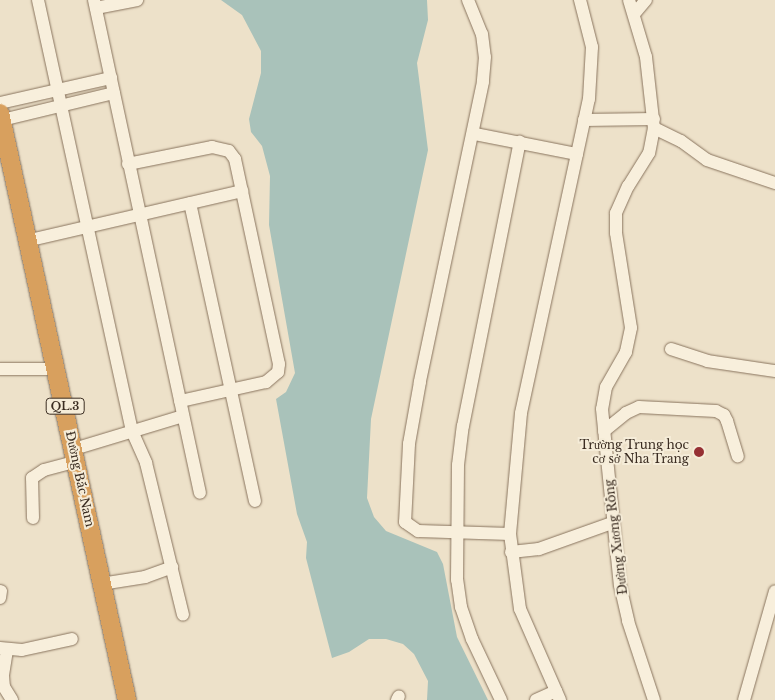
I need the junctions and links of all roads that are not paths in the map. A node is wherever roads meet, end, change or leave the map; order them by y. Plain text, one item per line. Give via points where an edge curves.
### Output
1 (38, 0) edge
2 (136, 0) edge
3 (468, 0) edge
4 (580, 0) edge
5 (629, 0) edge
6 (646, 0) edge
7 (95, 4) edge
8 (635, 12) junction
9 (111, 78) junction
10 (58, 90) junction
11 (114, 93) junction
12 (62, 105) junction
13 (1, 112) edge
14 (584, 120) junction
15 (654, 123) junction
16 (475, 134) junction
17 (520, 142) junction
18 (576, 154) junction
19 (128, 164) junction
20 (775, 183) edge
21 (242, 191) junction
22 (190, 203) junction
23 (138, 214) junction
24 (88, 227) junction
25 (26, 241) junction
26 (671, 349) dead end
27 (58, 369) junction
28 (0, 370) edge
29 (775, 371) edge
30 (231, 390) junction
31 (180, 400) junction
32 (183, 416) junction
33 (132, 431) junction
34 (604, 431) junction
35 (76, 455) junction
36 (738, 456) dead end
37 (200, 493) dead end
38 (255, 501) dead end
39 (33, 518) dead end
40 (612, 523) junction
41 (457, 532) junction
42 (510, 534) junction
43 (511, 552) junction
44 (172, 567) junction
45 (101, 584) junction
46 (775, 591) edge
47 (182, 615) dead end
48 (772, 615) edge
49 (72, 639) dead end
50 (3, 649) edge
51 (558, 695) edge
52 (12, 700) edge
53 (127, 700) edge
54 (501, 700) edge
55 (536, 700) edge
56 (654, 700) edge
57 (744, 700) edge

1 - 10 street
2 - 7 street
3 - 16 street via 482,34 485,57
4 - 14 street via 590,33 592,54
5 - 8 street, Đường Xương Rồng
6 - 8 street
7 - 9 street
8 - 15 street, Đường Xương Rồng via 646,57
9 - 10 street
9 - 11 street
10 - 12 street
10 - 13 street
11 - 12 street
11 - 19 street
12 - 13 street
12 - 24 street
13 - 25 highway, Đường Bắc Nam / QL.3
14 - 15 street
14 - 18 street
15 - 20 street via 707,160
15 - 34 street, Đường Xương Rồng via 650,153 628,186 616,213 616,233 631,328 626,352 603,398
16 - 17 street
16 - 41 street via 420,382 409,444 404,512 405,522 412,529
17 - 18 street
17 - 41 street via 463,426
18 - 42 street via 520,420
19 - 21 street via 222,147 235,159
19 - 23 street
21 - 22 street
21 - 30 street via 279,364 278,372 266,382
22 - 23 street
22 - 30 street
23 - 24 street
23 - 31 street
24 - 25 street
24 - 33 street
25 - 27 highway, Đường Bắc Nam / QL.3
26 - 29 street via 707,361
27 - 28 street
27 - 35 highway, Đường Bắc Nam / QL.3
30 - 31 street
30 - 38 street
31 - 32 street
32 - 33 street via 153,428
32 - 37 street
33 - 35 street
33 - 44 street via 146,463
34 - 36 street via 639,407 716,411 728,421
34 - 40 street, Đường Xương Rồng
35 - 39 street via 32,478
35 - 45 highway, Đường Bắc Nam / QL.3
40 - 43 street via 539,549
40 - 56 street, Đường Xương Rồng via 628,621
41 - 42 street
41 - 54 street via 457,580 461,607
42 - 43 street
43 - 51 street via 520,609
44 - 45 street via 145,577
44 - 47 street
45 - 53 highway, Đường Bắc Nam / QL.3
46 - 48 street
48 - 57 street
49 - 50 street via 31,649
50 - 52 street via 4,687
51 - 55 street

